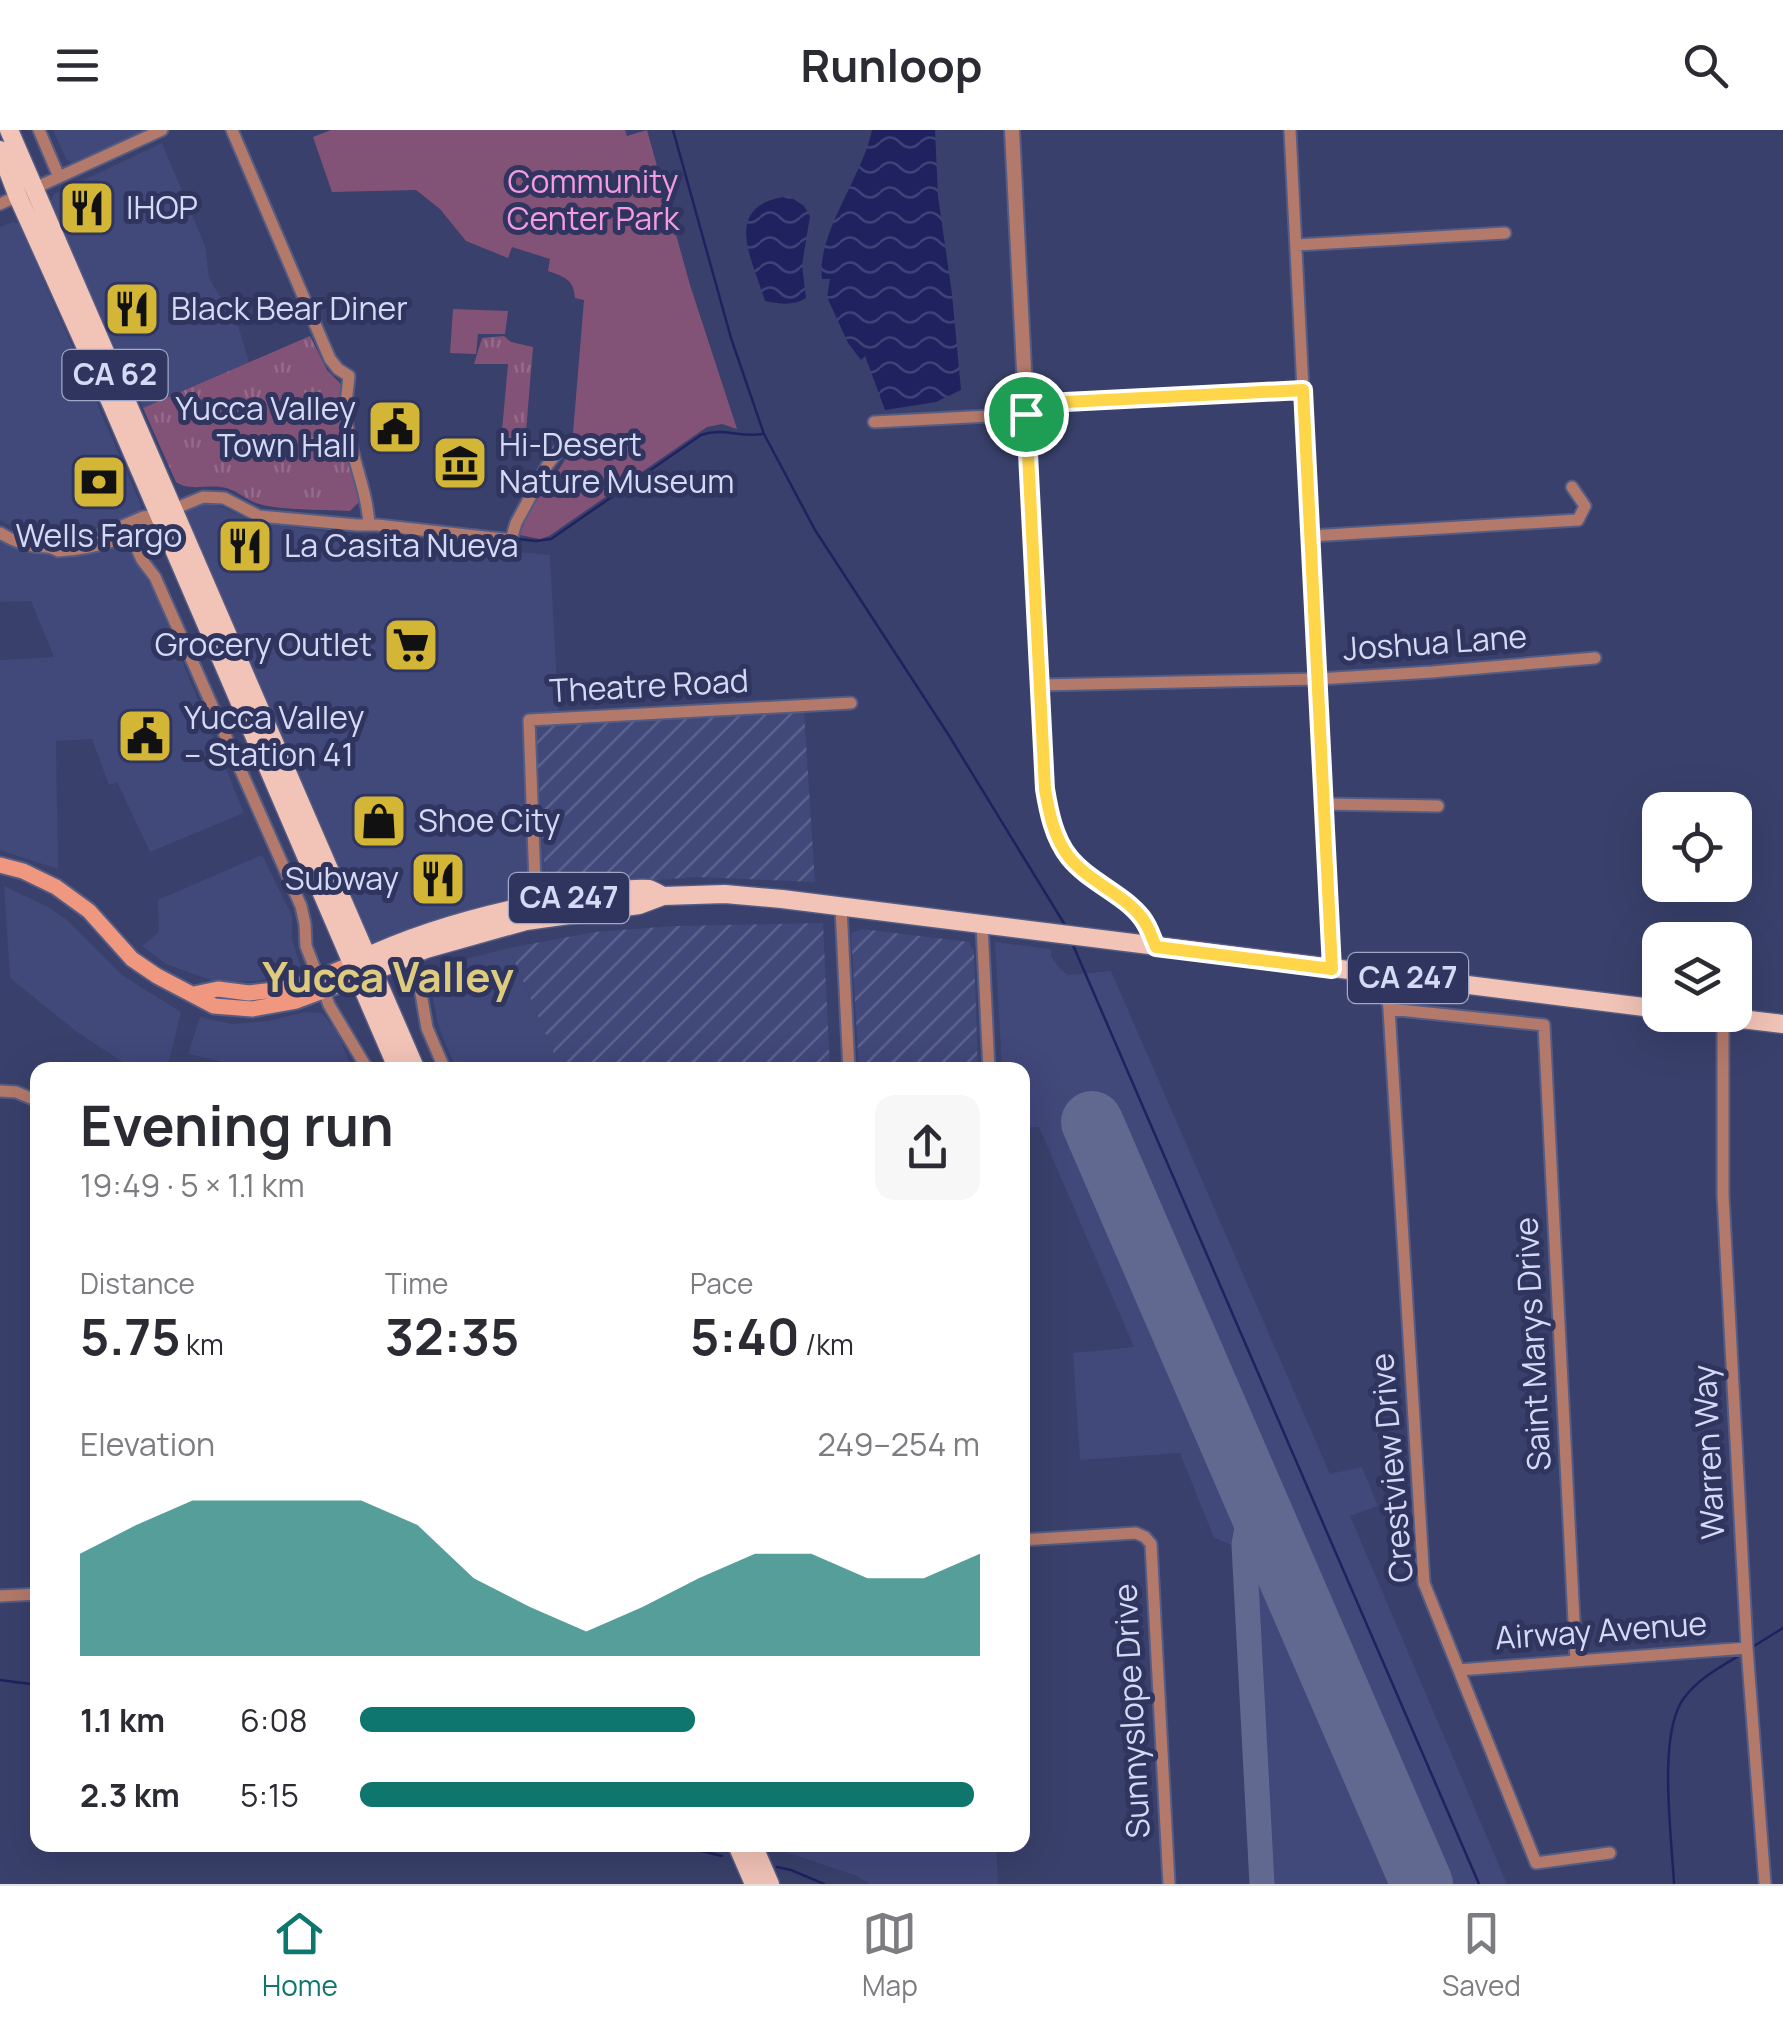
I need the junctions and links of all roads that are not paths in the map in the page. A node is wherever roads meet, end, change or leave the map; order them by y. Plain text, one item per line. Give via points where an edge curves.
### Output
1 (9, 130) edge
2 (40, 130) edge
3 (162, 130) edge
4 (232, 130) edge
5 (1012, 130) edge
6 (1290, 130) edge
7 (0, 150) edge
8 (59, 176) junction
9 (17, 197) edge
10 (1505, 233) dead end
11 (1296, 245) junction
12 (1303, 390) junction
13 (1026, 409) junction
14 (874, 422) dead end
15 (560, 449) dead end
16 (1572, 486) dead end
17 (166, 512) junction
18 (369, 525) junction
19 (0, 533) edge
20 (130, 533) junction
21 (1310, 536) junction
22 (52, 546) junction
23 (1594, 658) dead end
24 (1318, 679) junction
25 (1040, 685) junction
26 (852, 703) dead end
27 (1324, 804) junction
28 (1438, 806) dead end
29 (0, 865) edge
30 (841, 907) junction
31 (536, 912) junction
32 (982, 925) junction
33 (1156, 947) junction
34 (410, 955) junction
35 (362, 967) junction
36 (1332, 969) junction
37 (1384, 975) junction
38 (321, 984) junction
39 (1642, 1007) edge
40 (1389, 1009) junction
41 (1752, 1020) edge
42 (1783, 1024) edge
43 (1716, 1032) edge
44 (363, 1062) edge
45 (395, 1062) edge
46 (412, 1062) edge
47 (442, 1062) edge
48 (849, 1062) edge
49 (989, 1062) edge
50 (0, 1091) edge
51 (30, 1098) edge
52 (1030, 1540) edge
53 (30, 1594) edge
54 (0, 1596) edge
55 (1747, 1648) junction
56 (1576, 1661) junction
57 (1460, 1670) junction
58 (740, 1852) edge
59 (756, 1852) edge
60 (1610, 1854) dead end
61 (754, 1884) edge
62 (770, 1884) edge
63 (1169, 1884) edge
64 (1764, 1884) edge

1 - 9 main road, CA 62
2 - 8 street
3 - 8 street
4 - 18 street via 330,359 348,376 346,414
5 - 13 street
6 - 11 street
7 - 9 main road, CA 62
8 - 9 street
9 - 17 main road, CA 62
10 - 11 street
11 - 12 street
12 - 13 street
12 - 21 street
13 - 14 street
13 - 25 street
15 - 18 street via 511,540
16 - 21 street via 1585,506 1578,520
17 - 18 street via 224,498 259,516
17 - 20 street
17 - 22 street
17 - 35 main road, CA 62
19 - 22 street
20 - 22 street via 73,550
20 - 38 street via 301,906 306,946
21 - 24 street
23 - 24 street, Joshua Lane
24 - 25 street, Joshua Lane
24 - 27 street
25 - 33 street via 1045,789 1058,840 1087,876 1141,916
26 - 31 street, Theatre Road via 529,720
27 - 28 street
27 - 36 street
29 - 38 main road via 56,886 132,959 194,994
30 - 31 main road, CA 247 via 650,890
30 - 32 main road, CA 247
30 - 48 street
31 - 34 main road, CA 247
31 - 35 main road, CA 247 via 456,924
32 - 33 main road, CA 247
32 - 49 street
33 - 36 main road, CA 247
34 - 35 main road, CA 247
34 - 47 street
35 - 38 main road
35 - 45 main road, CA 62
35 - 46 main road, CA 62
36 - 37 main road, CA 247
37 - 39 main road, CA 247
37 - 40 street, Crestview Drive
38 - 44 street
40 - 56 street, Saint Marys Drive via 1544,1025
40 - 57 street, Crestview Drive via 1424,1582
41 - 42 main road
43 - 55 street, Warren Way
50 - 51 street
52 - 63 street, Sunnyslope Drive via 1136,1533 1151,1544
53 - 54 street
55 - 56 street, Airway Avenue
55 - 64 street, Warren Way
56 - 57 street, Airway Avenue
57 - 60 street, Crestview Drive via 1536,1863
58 - 61 main road
59 - 62 main road

